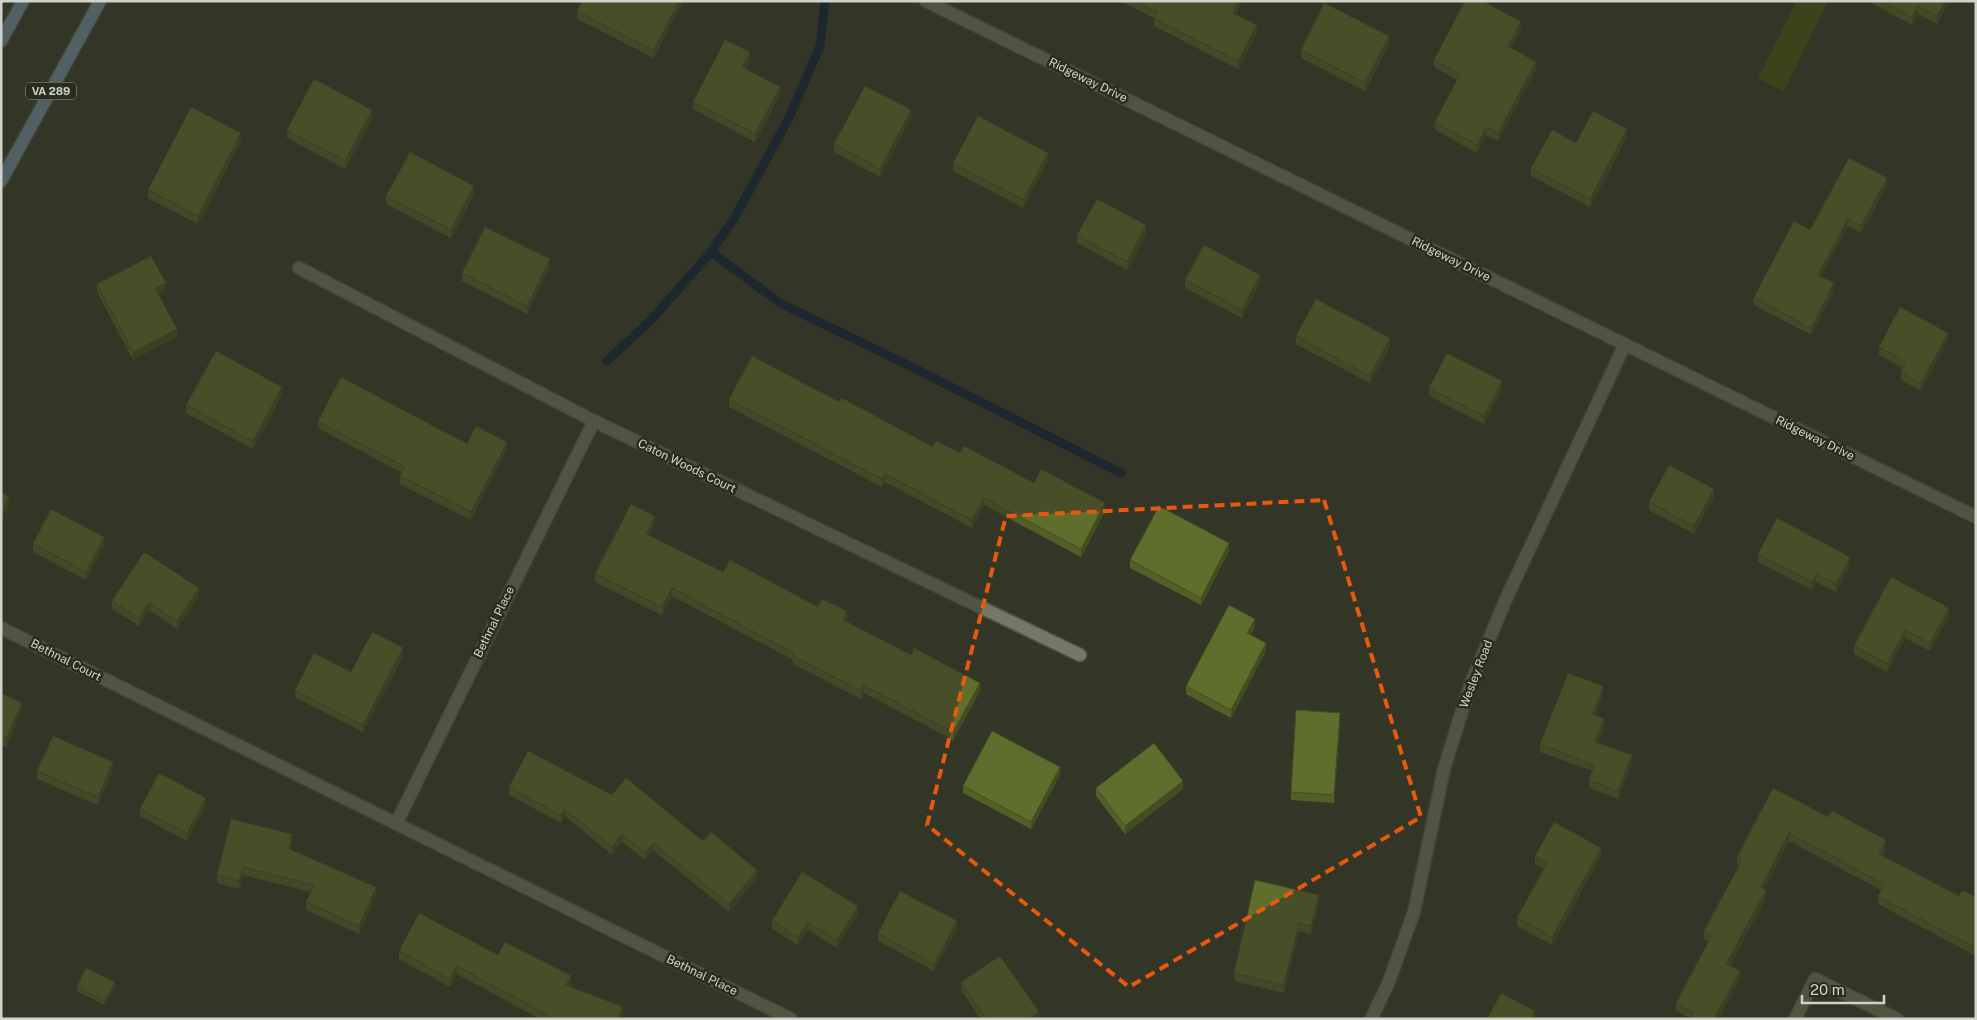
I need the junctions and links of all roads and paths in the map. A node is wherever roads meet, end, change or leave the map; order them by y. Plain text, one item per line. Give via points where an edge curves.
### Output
1 (23, 1) edge
2 (100, 1) edge
3 (926, 1) edge
4 (1, 41) edge
5 (1, 181) edge
6 (299, 268) dead end
7 (1625, 344) junction
8 (594, 421) junction
9 (1976, 517) edge
10 (1, 628) edge
11 (1080, 655) dead end
12 (131, 692) joint
13 (396, 824) junction
14 (791, 1019) edge
15 (1371, 1019) edge
16 (1795, 1019) edge
17 (1897, 1019) edge

1 - 4 main road
2 - 5 main road, VA 289
3 - 7 street, Ridgeway Drive
6 - 8 street, Caton Woods Court
7 - 9 street, Ridgeway Drive
7 - 15 street, Wesley Road via 1506,599 1470,685 1444,769 1414,912 1388,984
8 - 11 street, Caton Woods Court
8 - 13 street, Bethnal Place
10 - 12 street, Bethnal Court
12 - 13 street, Bethnal Place
13 - 14 street, Bethnal Place
16 - 17 street via 1815,979

